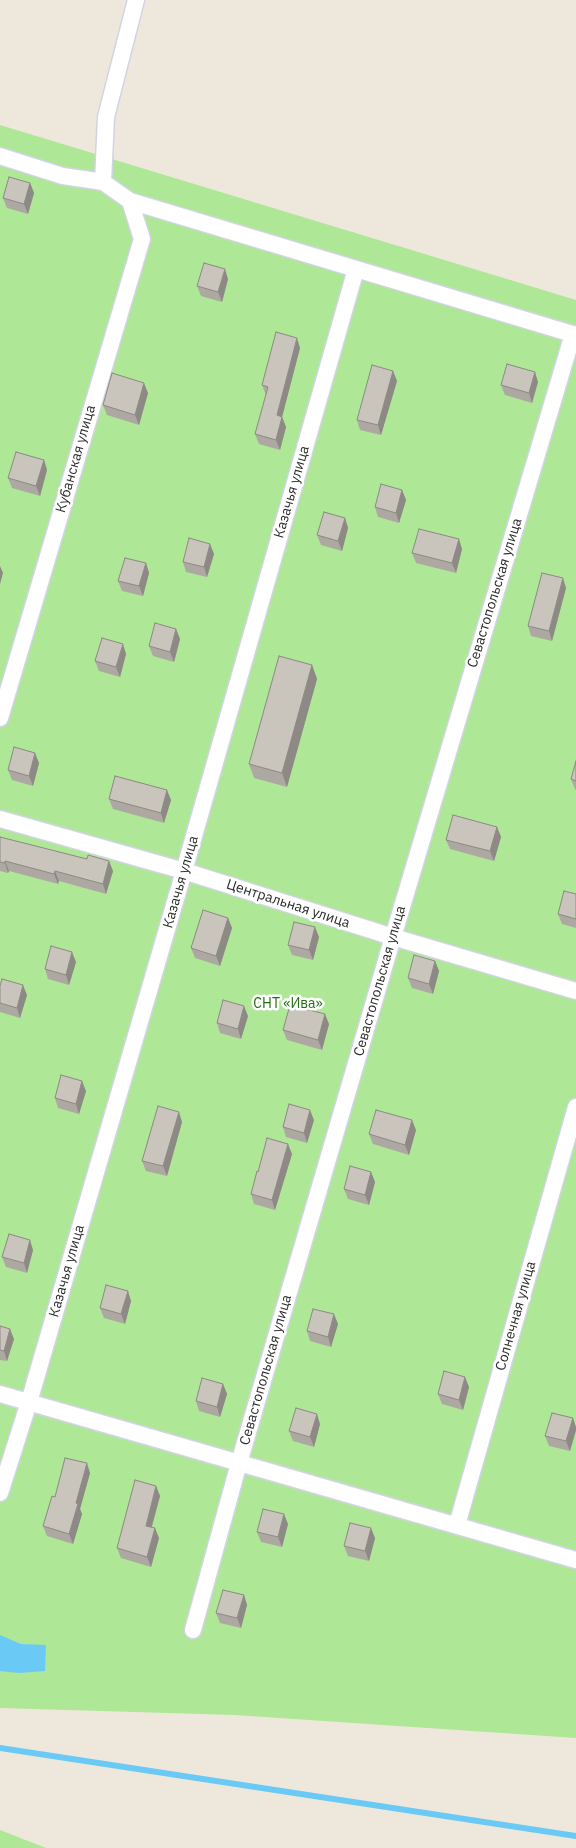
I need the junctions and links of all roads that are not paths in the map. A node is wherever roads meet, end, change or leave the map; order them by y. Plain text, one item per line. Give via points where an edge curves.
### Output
1 (136, 0) edge
2 (0, 156) edge
3 (103, 182) junction
4 (130, 201) junction
5 (356, 269) junction
6 (574, 335) edge
7 (0, 718) edge
8 (0, 819) edge
9 (184, 871) junction
10 (392, 937) junction
11 (576, 991) edge
12 (576, 1107) edge
13 (0, 1394) edge
14 (29, 1402) junction
15 (239, 1463) junction
16 (0, 1493) edge
17 (457, 1525) junction
18 (576, 1560) edge
19 (193, 1630) dead end

1 - 3 street via 106,117
2 - 3 street via 63,176
3 - 4 street
4 - 5 street
4 - 7 street, Кубанская улица via 142,239
5 - 6 street
5 - 9 street, Казачья улица
6 - 10 street, Севастопольская улица
8 - 9 street, Центральная улица
9 - 10 street, Центральная улица
9 - 14 street, Казачья улица
10 - 11 street, Центральная улица
10 - 15 street, Севастопольская улица
12 - 17 street, Солнечная улица
13 - 14 street
14 - 15 street
14 - 16 street, Казачья улица
15 - 17 street
15 - 19 street, Севастопольская улица
17 - 18 street

